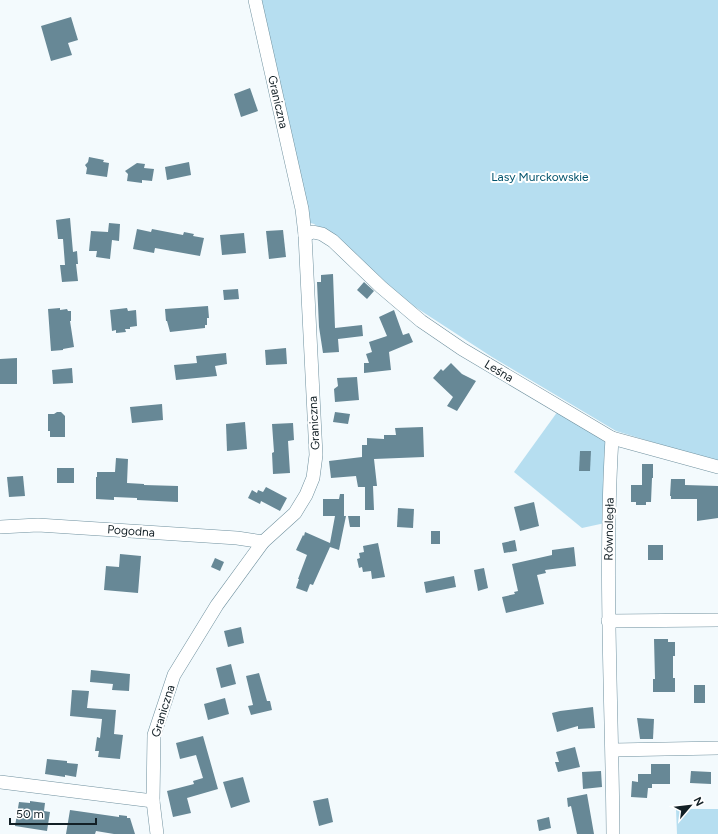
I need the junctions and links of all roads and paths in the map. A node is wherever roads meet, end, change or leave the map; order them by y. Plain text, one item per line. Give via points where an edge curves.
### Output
1 (255, 0) edge
2 (305, 235) junction
3 (612, 438) junction
4 (718, 467) edge
5 (0, 527) edge
6 (263, 542) junction
7 (718, 620) edge
8 (608, 621) junction
9 (718, 748) edge
10 (613, 750) junction
11 (0, 782) edge
12 (153, 801) junction
13 (157, 834) edge
14 (613, 834) edge

1 - 2 street, Graniczna via 302,209
2 - 3 street, Leśna via 313,232 333,241 421,321 462,349
2 - 6 street, Graniczna via 316,455 313,478 295,513
3 - 4 street, Leśna
3 - 8 street, Równoległa
5 - 6 street, Pogodna via 46,526 237,538
6 - 12 street, Graniczna via 217,605 174,675 154,735
7 - 8 street
8 - 10 street, Równoległa
9 - 10 street
10 - 14 street, Równoległa
11 - 12 street
12 - 13 street, Graniczna

